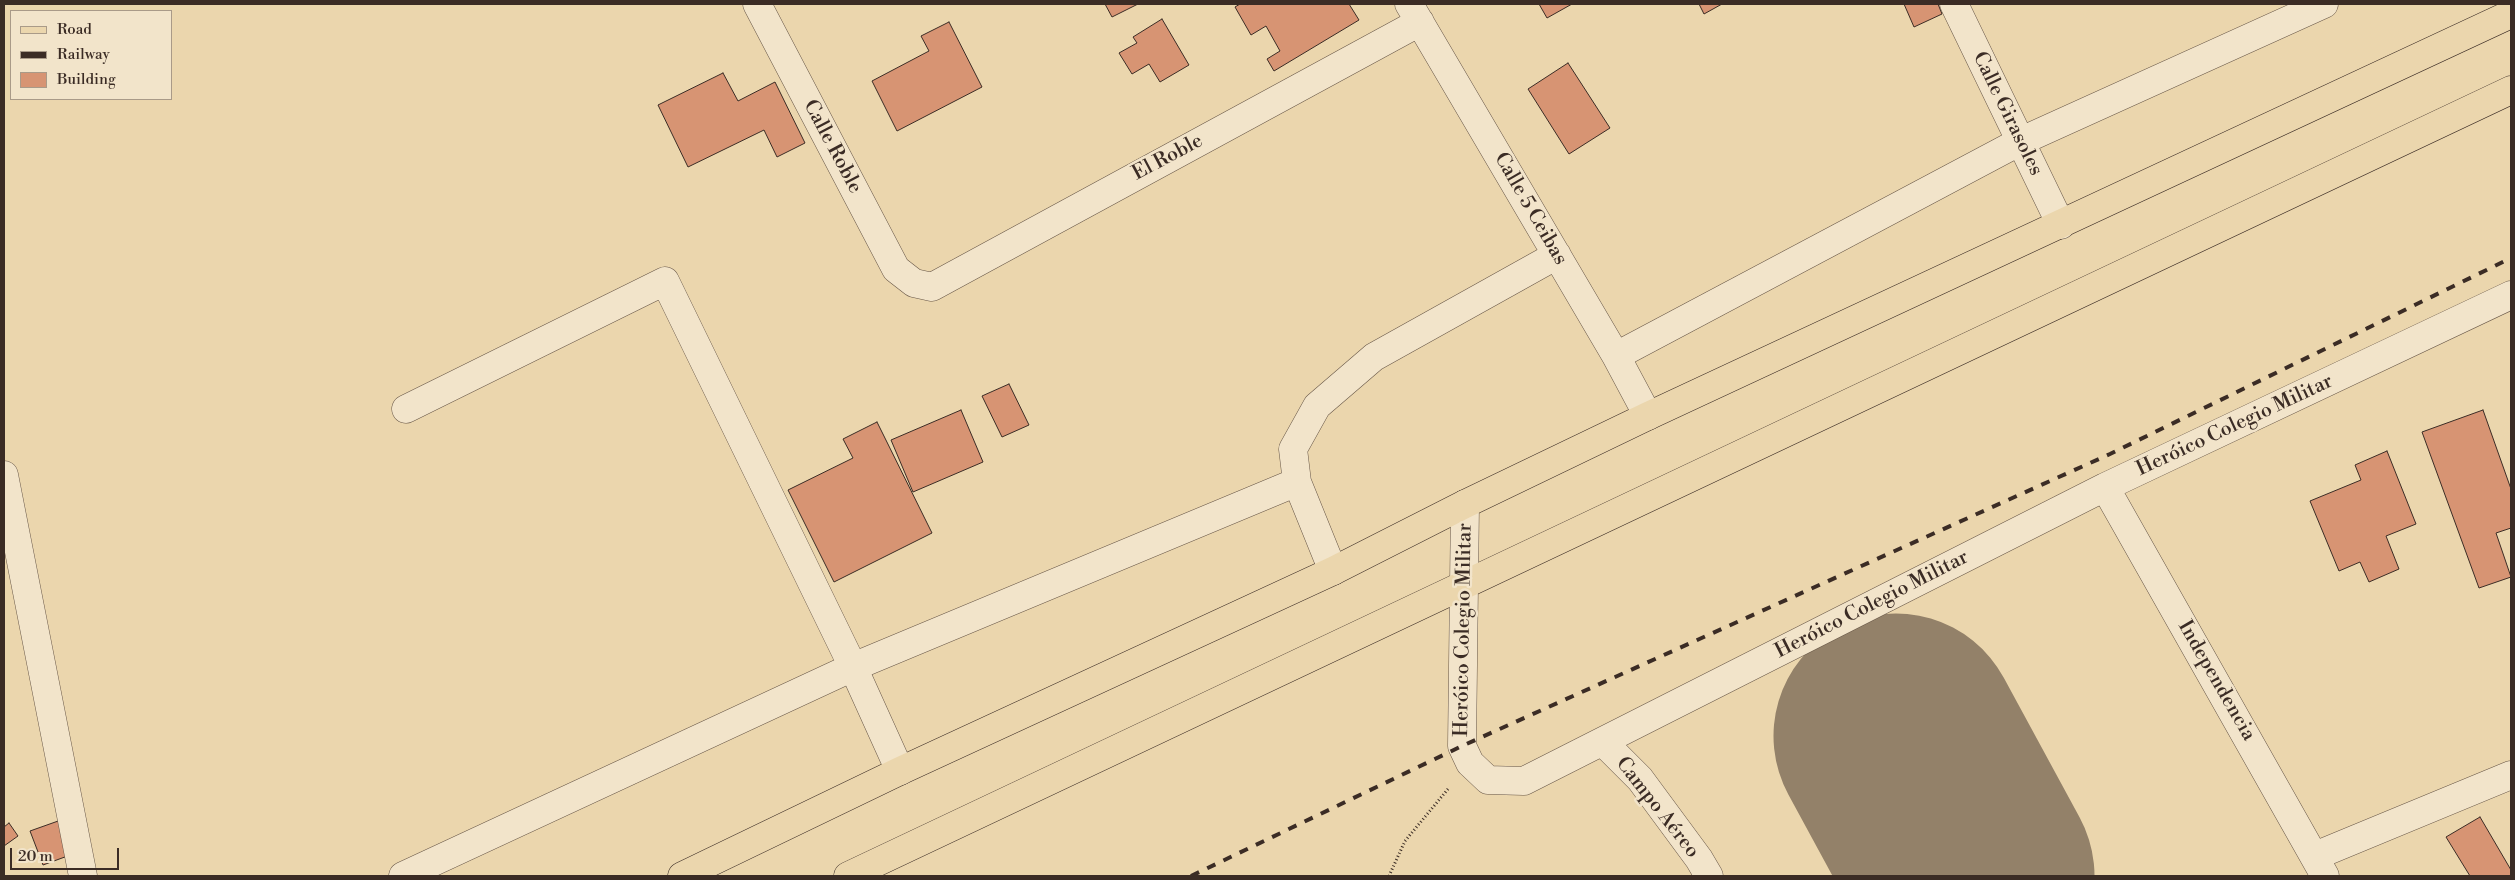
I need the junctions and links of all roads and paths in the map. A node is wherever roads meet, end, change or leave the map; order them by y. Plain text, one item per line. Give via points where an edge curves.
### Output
1 (757, 4) edge
2 (1954, 4) edge
3 (2324, 4) edge
4 (1415, 13) edge
5 (2511, 14) edge
6 (2511, 90) edge
7 (2019, 142) junction
8 (2061, 225) junction
9 (1557, 255) junction
10 (914, 284) joint
11 (2511, 295) edge
12 (1616, 356) junction
13 (406, 409) dead end
14 (1648, 416) junction
15 (4, 475) edge
16 (1297, 482) junction
17 (2105, 487) junction
18 (1465, 504) junction
19 (1333, 572) junction
20 (1464, 585) junction
21 (854, 667) junction
22 (1603, 742) junction
23 (1470, 763) junction
24 (900, 771) junction
25 (2511, 775) edge
26 (2320, 866) edge
27 (84, 876) edge
28 (403, 876) edge
29 (682, 876) edge
30 (848, 876) edge
31 (1389, 876) edge
32 (1709, 876) edge

1 - 10 street, Calle Roble via 896,269
2 - 7 street, Calle Girasoles
3 - 7 street
4 - 9 street, Calle 5 Ceibas
4 - 10 street, El Roble via 932,287
5 - 8 main road
6 - 20 main road
7 - 8 street, Calle Girasoles
7 - 12 street
8 - 14 main road
9 - 12 street, Calle 5 Ceibas
9 - 16 street via 1374,358 1317,406 1293,449
11 - 17 street, Heróico Colegio Militar
12 - 14 street, Calle 5 Ceibas
13 - 21 street via 665,281
14 - 18 main road
15 - 27 street
16 - 19 street
16 - 21 street
17 - 22 street, Heróico Colegio Militar
17 - 26 street, Independencia
18 - 19 main road
18 - 20 street, Heróico Colegio Militar
19 - 24 main road
20 - 23 street, Heróico Colegio Militar via 1462,746
20 - 30 main road
21 - 24 street
21 - 28 street
22 - 23 street, Heróico Colegio Militar via 1524,781 1488,780
22 - 32 street, Campo Aéreo via 1640,779
23 - 31 path via 1405,841
24 - 29 main road
25 - 26 street

